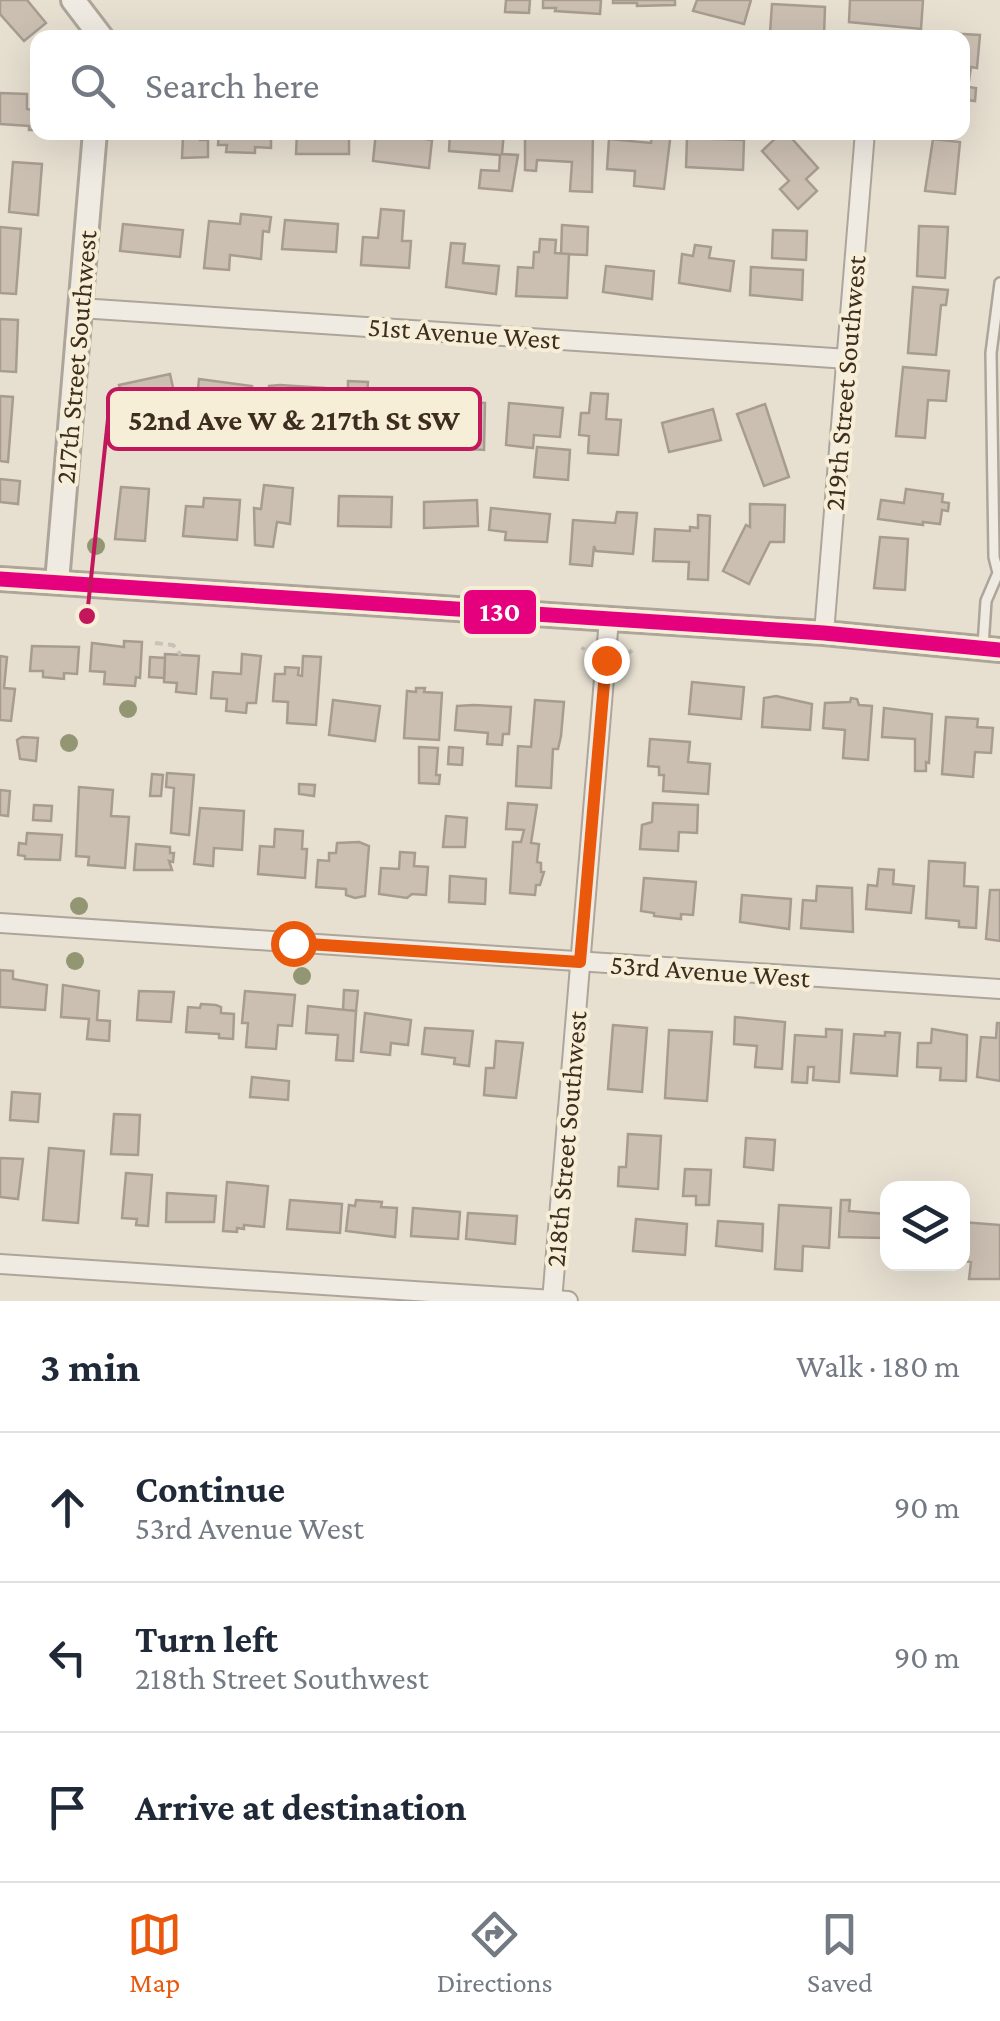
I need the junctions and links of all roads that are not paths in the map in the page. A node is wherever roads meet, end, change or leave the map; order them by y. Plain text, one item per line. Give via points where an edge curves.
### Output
1 (73, 0) edge
2 (96, 30) edge
3 (94, 140) edge
4 (864, 140) edge
5 (1000, 283) edge
6 (80, 308) junction
7 (848, 359) junction
8 (999, 573) edge
9 (0, 579) edge
10 (58, 582) junction
11 (609, 619) junction
12 (824, 632) junction
13 (991, 650) edge
14 (0, 923) edge
15 (580, 962) junction
16 (1000, 989) edge
17 (0, 1264) edge
18 (552, 1300) edge
19 (568, 1301) edge

1 - 2 street
3 - 6 street, 217th Street Southwest
4 - 7 street, 219th Street Southwest
5 - 8 lane via 990,353
6 - 7 street, 51st Avenue West
6 - 10 street, 217th Street Southwest
7 - 12 street, 219th Street Southwest
8 - 13 lane via 986,601
9 - 10 street
10 - 11 street
11 - 12 street
11 - 15 street, 218th Street Southwest
12 - 13 street
14 - 15 street, 53rd Avenue West
15 - 16 street, 53rd Avenue West
15 - 18 street, 218th Street Southwest
17 - 18 street
18 - 19 street

